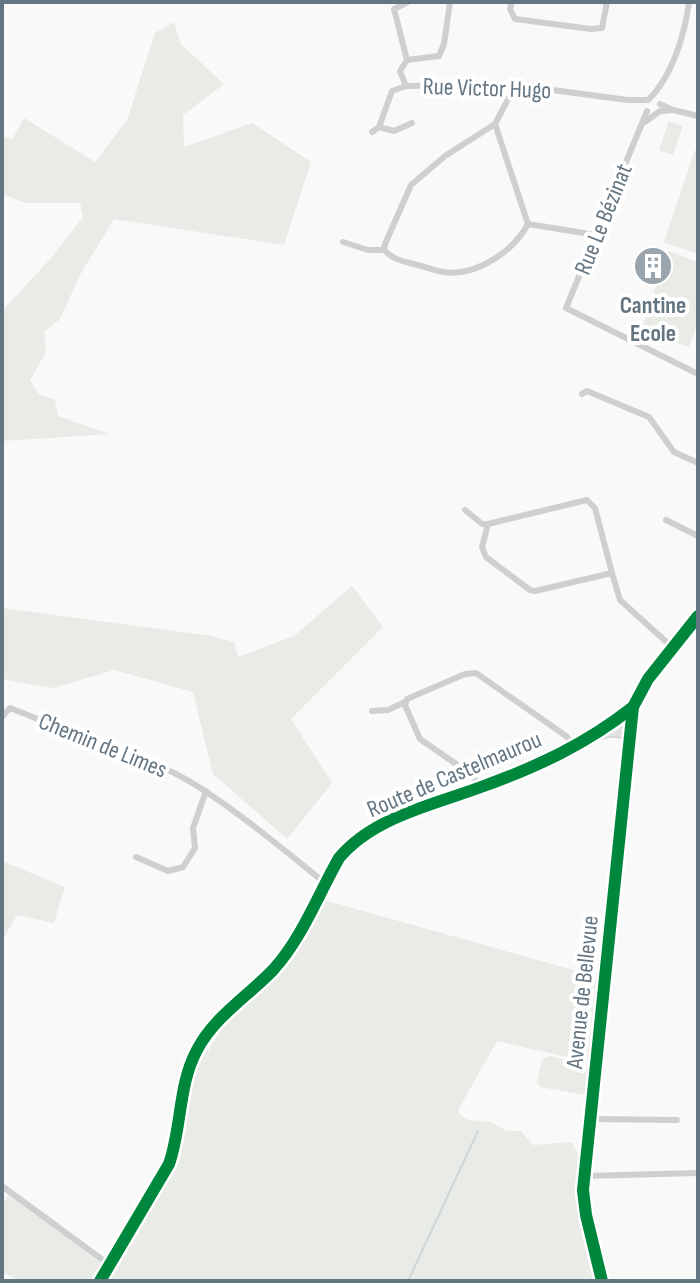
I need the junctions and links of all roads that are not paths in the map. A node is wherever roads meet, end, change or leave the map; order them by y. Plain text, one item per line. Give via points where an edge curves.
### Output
1 (408, 2) edge
2 (450, 2) edge
3 (512, 2) edge
4 (607, 2) edge
5 (689, 2) edge
6 (407, 60) junction
7 (663, 81) junction
8 (406, 86) junction
9 (515, 86) junction
10 (649, 99) junction
11 (628, 100) junction
12 (660, 102) junction
13 (673, 110) junction
14 (651, 111) junction
15 (698, 116) edge
16 (412, 123) dead end
17 (495, 124) junction
18 (528, 224) junction
19 (595, 238) junction
20 (343, 242) dead end
21 (384, 250) junction
22 (698, 374) edge
23 (582, 394) dead end
24 (698, 463) edge
25 (465, 510) dead end
26 (666, 520) dead end
27 (488, 524) junction
28 (698, 536) edge
29 (612, 573) junction
30 (698, 616) edge
31 (672, 647) junction
32 (405, 702) junction
33 (633, 707) junction
34 (372, 711) dead end
35 (2, 717) edge
36 (616, 720) junction
37 (625, 733) junction
38 (596, 736) junction
39 (575, 747) junction
40 (479, 788) junction
41 (206, 791) junction
42 (136, 857) dead end
43 (325, 883) junction
44 (591, 1119) junction
45 (677, 1120) dead end
46 (698, 1173) edge
47 (584, 1176) junction
48 (2, 1186) edge
49 (111, 1266) junction
50 (100, 1281) edge
51 (602, 1281) edge

1 - 6 street via 394,9
2 - 6 street via 439,56
3 - 4 street via 515,19 591,29 602,28
5 - 7 street via 683,34
6 - 8 street via 400,71
7 - 10 street
7 - 12 street
8 - 9 street, Rue Victor Hugo
8 - 16 street, Rue Victor Hugo via 392,91 376,130 394,131
9 - 11 street, Rue Victor Hugo
9 - 17 street
10 - 11 street, Rue Victor Hugo
10 - 12 street, Rue Victor Hugo
10 - 14 street
11 - 14 street, Rue Victor Hugo
12 - 13 street, Rue Victor Hugo
12 - 14 street
13 - 14 street
13 - 15 street
14 - 19 street, Rue Le Bézinat
17 - 18 street
17 - 21 street via 411,185
18 - 19 street
18 - 21 street via 493,260 462,272 391,258
19 - 22 street, Rue Le Bézinat via 566,308
20 - 21 street
23 - 24 street via 587,391 649,417 674,452
25 - 27 street
26 - 28 street
27 - 29 street via 482,547 486,557 530,590
27 - 29 street via 590,502
29 - 31 street via 620,600
30 - 31 street
31 - 33 street
32 - 34 street
32 - 39 street via 476,673
32 - 40 street via 420,739 472,775
33 - 36 street, Route de Castelmaurou
33 - 37 street, Avenue de Bellevue
35 - 41 street, Chemin de Limes via 10,708 111,748 130,762 140,759 166,769
36 - 37 street
36 - 38 street, Route de Castelmaurou
37 - 38 street, Route de Castelmaurou
37 - 44 street, Avenue de Bellevue
38 - 39 street, Route de Castelmaurou
39 - 40 street, Route de Castelmaurou
40 - 43 street, Route de Castelmaurou via 365,835 339,858
41 - 42 street via 193,828 195,848 183,867 168,871
41 - 43 street
43 - 49 street, Route de Castelmaurou via 273,969 202,1041 186,1079 169,1164
44 - 45 street
44 - 47 street, Avenue de Bellevue
46 - 47 street
47 - 51 street, Avenue de Bellevue via 586,1215
48 - 49 street
49 - 50 street, Route de Castelmaurou

